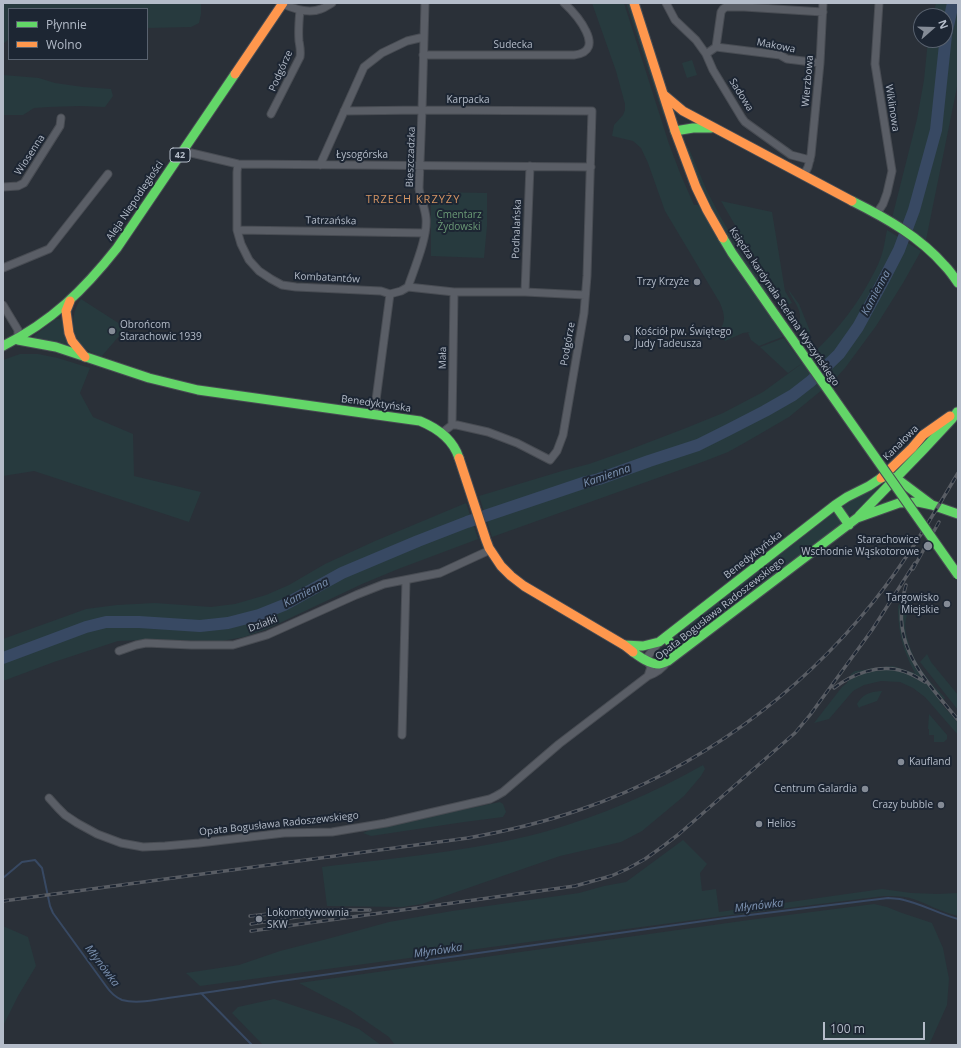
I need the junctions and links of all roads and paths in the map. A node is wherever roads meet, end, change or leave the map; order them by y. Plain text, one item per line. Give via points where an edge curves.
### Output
1 (283, 3) edge
2 (332, 3) edge
3 (425, 3) edge
4 (564, 3) edge
5 (634, 3) edge
6 (666, 3) edge
7 (823, 3) edge
8 (879, 3) edge
9 (300, 10) junction
10 (823, 12) junction
11 (424, 37) junction
12 (716, 47) junction
13 (706, 54) junction
14 (423, 55) junction
15 (820, 63) junction
16 (664, 95) junction
17 (422, 110) junction
18 (344, 111) junction
19 (592, 111) joint
20 (271, 114) dead end
21 (694, 117) junction
22 (60, 118) dead end
23 (674, 128) junction
24 (715, 128) junction
25 (182, 151) junction
26 (810, 160) junction
27 (238, 164) junction
28 (320, 165) junction
29 (420, 165) junction
30 (530, 166) junction
31 (591, 167) junction
32 (108, 174) dead end
33 (804, 175) junction
34 (3, 186) edge
35 (877, 214) junction
36 (237, 230) junction
37 (426, 233) junction
38 (3, 268) edge
39 (958, 283) edge
40 (408, 287) junction
41 (454, 292) junction
42 (525, 292) junction
43 (390, 294) junction
44 (586, 295) junction
45 (70, 301) junction
46 (3, 305) edge
47 (18, 340) junction
48 (3, 346) edge
49 (85, 357) junction
50 (958, 411) edge
51 (374, 415) junction
52 (452, 425) junction
53 (443, 432) junction
54 (881, 478) junction
55 (896, 478) junction
56 (835, 505) junction
57 (932, 505) junction
58 (958, 513) edge
59 (858, 518) junction
60 (849, 525) junction
61 (490, 550) junction
62 (958, 575) edge
63 (406, 580) junction
64 (662, 639) junction
65 (624, 645) junction
66 (119, 650) dead end
67 (678, 653) junction
68 (647, 661) junction
69 (668, 661) junction
70 (648, 676) junction
71 (402, 733) dead end
72 (49, 798) dead end

1 - 9 street
1 - 25 street, Aleja Niepodległości / 42
2 - 9 street via 312,11
3 - 11 street, Bieszczadzka
4 - 14 street, Sudecka via 581,22 588,36 589,44 586,51 580,55
5 - 16 street, Księdza kardynała Stefana Wyszyńskiego
6 - 13 street, Sadowa via 675,20 696,40
7 - 10 street, Wierzbowa
8 - 35 street, Wiklinowa via 874,57 892,171 888,193
9 - 20 street, Podgórze via 300,57
10 - 12 street via 727,6 721,12
10 - 15 street, Wierzbowa
11 - 14 street, Bieszczadzka
11 - 18 street via 407,41 382,53 364,67
12 - 13 street
12 - 15 street, Makowa
13 - 26 street, Sadowa via 745,122 791,155
14 - 17 street, Bieszczadzka
15 - 26 street, Wierzbowa
16 - 21 street
16 - 23 street, Księdza kardynała Stefana Wyszyńskiego
17 - 18 street, Karpacka
17 - 19 street, Karpacka
17 - 29 street, Bieszczadzka
18 - 28 street
19 - 31 street, Podgórze
21 - 23 street via 683,119
21 - 24 street
22 - 34 street, Wiosenna via 60,126 24,183 18,186
23 - 24 street
23 - 62 street, Księdza kardynała Stefana Wyszyńskiego, bridge via 707,210 732,253
24 - 33 street
25 - 27 street, Łysogórska
25 - 45 street, Aleja Niepodległości / 42 via 117,248
26 - 33 street
27 - 28 street, Łysogórska
27 - 36 street, Kombatantów
28 - 29 street, Łysogórska
29 - 30 street, Łysogórska
29 - 37 street, Bieszczadzka via 419,196 425,209
30 - 31 street, Łysogórska
30 - 42 street, Podhalańska
31 - 44 street, Podgórze
32 - 38 street via 49,249
33 - 35 street
35 - 39 street via 925,246 943,263
36 - 37 street, Tatrzańska
36 - 43 street, Kombatantów via 249,260 282,285 381,291
37 - 40 street, Bieszczadzka
40 - 41 street
40 - 43 street
41 - 42 street
41 - 52 street, Mała
42 - 44 street
43 - 51 street
44 - 52 street, Podgórze via 563,435 557,451 550,460 488,432
45 - 47 street, Aleja Niepodległości / 42
45 - 49 street via 66,311 69,333
46 - 47 street via 18,330
47 - 48 street, 42
47 - 49 street, Benedyktyńska via 47,345
49 - 51 street, Benedyktyńska via 149,378 198,390
50 - 54 street, Kanałowa via 923,434
50 - 55 street, Kanałowa
51 - 53 street, Benedyktyńska via 420,421
52 - 53 street
53 - 61 street, Benedyktyńska via 458,454
54 - 55 street
54 - 56 street, Benedyktyńska
55 - 57 street
55 - 59 street, Kanałowa
56 - 60 street
56 - 64 street, Benedyktyńska
57 - 58 street
57 - 59 street, Opata Bogusława Radoszewskiego via 918,502 899,503
59 - 60 street, Opata Bogusława Radoszewskiego
60 - 67 street, Opata Bogusława Radoszewskiego
61 - 63 street, Działki via 440,573
61 - 65 street, Benedyktyńska via 499,565 524,586
63 - 66 street, Działki via 384,584 267,635 233,645 146,643
63 - 71 street
64 - 65 street, Benedyktyńska via 643,646
64 - 67 street
64 - 68 street, Opata Bogusława Radoszewskiego
65 - 68 street, Benedyktyńska
67 - 69 street, Opata Bogusława Radoszewskiego
68 - 69 street via 660,664
68 - 70 street, Opata Bogusława Radoszewskiego via 651,667
69 - 70 street, Opata Bogusława Radoszewskiego via 663,668
70 - 72 street, Opata Bogusława Radoszewskiego via 496,796 365,827 332,832 284,833 199,844 143,846 122,843 92,832 65,815

